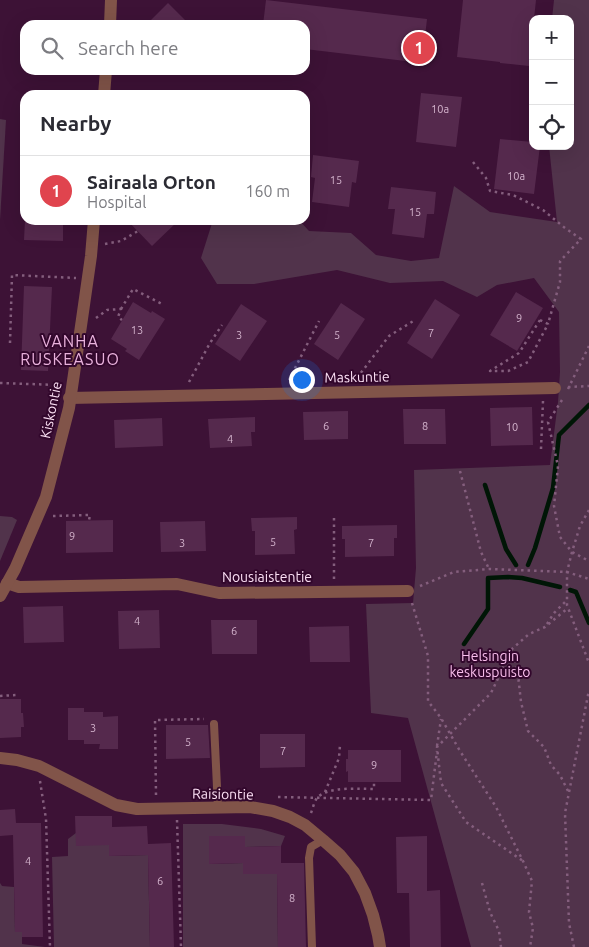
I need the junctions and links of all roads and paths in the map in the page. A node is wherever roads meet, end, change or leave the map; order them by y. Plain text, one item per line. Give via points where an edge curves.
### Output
1 (111, 0) edge
2 (110, 20) edge
3 (106, 75) edge
4 (104, 90) edge
5 (473, 162) dead end
6 (94, 225) edge
7 (138, 231) dead end
8 (92, 243) junction
9 (87, 279) junction
10 (162, 304) dead end
11 (121, 309) junction
12 (82, 318) junction
13 (122, 320) dead end
14 (415, 320) dead end
15 (319, 321) dead end
16 (548, 324) junction
17 (222, 325) dead end
18 (10, 343) dead end
19 (589, 346) edge
20 (0, 383) edge
21 (61, 385) dead end
22 (589, 386) edge
23 (549, 388) junction
24 (569, 388) junction
25 (350, 392) junction
26 (285, 394) junction
27 (185, 396) junction
28 (69, 398) junction
29 (542, 449) dead end
30 (460, 471) dead end
31 (589, 510) edge
32 (39, 515) junction
33 (334, 518) dead end
34 (89, 520) dead end
35 (572, 552) junction
36 (589, 561) edge
37 (489, 569) junction
38 (567, 572) junction
39 (589, 579) edge
40 (7, 583) junction
41 (408, 591) junction
42 (334, 592) junction
43 (0, 596) edge
44 (567, 600) junction
45 (568, 608) junction
46 (545, 627) junction
47 (512, 649) junction
48 (589, 663) edge
49 (589, 690) edge
50 (0, 696) edge
51 (17, 696) dead end
52 (441, 718) junction
53 (214, 724) joint
54 (450, 734) junction
55 (340, 745) dead end
56 (437, 747) junction
57 (0, 758) edge
58 (40, 780) dead end
59 (374, 782) dead end
60 (325, 792) junction
61 (569, 792) junction
62 (273, 797) dead end
63 (317, 798) junction
64 (218, 808) junction
65 (156, 809) junction
66 (177, 819) dead end
67 (305, 825) junction
68 (323, 840) junction
69 (523, 861) junction
70 (482, 884) dead end
71 (50, 947) edge
72 (181, 947) edge
73 (312, 947) edge
74 (380, 947) edge
75 (500, 947) edge
76 (530, 947) edge
77 (574, 947) edge

1 - 2 street
3 - 4 street
5 - 16 path via 486,178 490,191 513,195 543,210 581,239 560,261 560,282
6 - 8 street, Kiskontie
7 - 8 path via 121,241
8 - 9 street, Kiskontie
9 - 12 street, Kiskontie
9 - 18 path via 12,275
10 - 11 path via 133,289
11 - 12 path via 107,310 94,319
11 - 13 path via 118,317
12 - 28 street, Kiskontie
14 - 25 path via 389,336 353,383
15 - 26 path via 286,385
16 - 16 path via 540,320 519,353 490,372 508,371 528,362
17 - 27 path via 187,385
19 - 24 path
20 - 21 path
22 - 24 path
23 - 24 path
23 - 25 street, Maskuntie
23 - 29 path
24 - 35 path via 548,422 558,466 554,506 560,537
25 - 26 street, Maskuntie
26 - 27 street, Maskuntie
27 - 28 street, Maskuntie
28 - 32 street, Kiskontie
30 - 37 path via 481,552
31 - 35 path
32 - 34 path via 90,515
32 - 40 street, Kiskontie
33 - 42 path
35 - 36 path
35 - 38 path
37 - 38 path
37 - 41 path via 454,572
38 - 39 path
38 - 44 path
40 - 42 street, Nousiaistentie via 19,587 178,584 219,593
40 - 43 street, Kiskontie
41 - 42 street, Nousiaistentie
41 - 52 path via 428,656 428,701
44 - 45 path
44 - 46 path
45 - 46 path
45 - 48 path
46 - 47 path via 529,634
47 - 54 path via 491,693
47 - 61 path via 528,730 544,747 551,765
49 - 61 path
50 - 51 path
52 - 54 path
52 - 56 path
53 - 64 lane
53 - 65 path via 205,718 154,720
54 - 56 path
54 - 69 path via 496,806
55 - 60 path via 339,758
56 - 63 path via 430,800
56 - 69 path via 441,783 466,822
57 - 65 street, Raisiontie via 39,766 116,805
58 - 71 path via 46,819
59 - 60 path via 374,789
60 - 63 path
61 - 77 path via 565,813 569,924
62 - 63 path
63 - 67 path
64 - 65 street, Raisiontie
64 - 67 street, Raisiontie via 273,811
66 - 72 path
67 - 68 street, Raisiontie
68 - 73 lane via 311,847 309,858
68 - 74 street, Raisiontie via 354,872 373,915
69 - 76 path via 532,881
70 - 75 path

